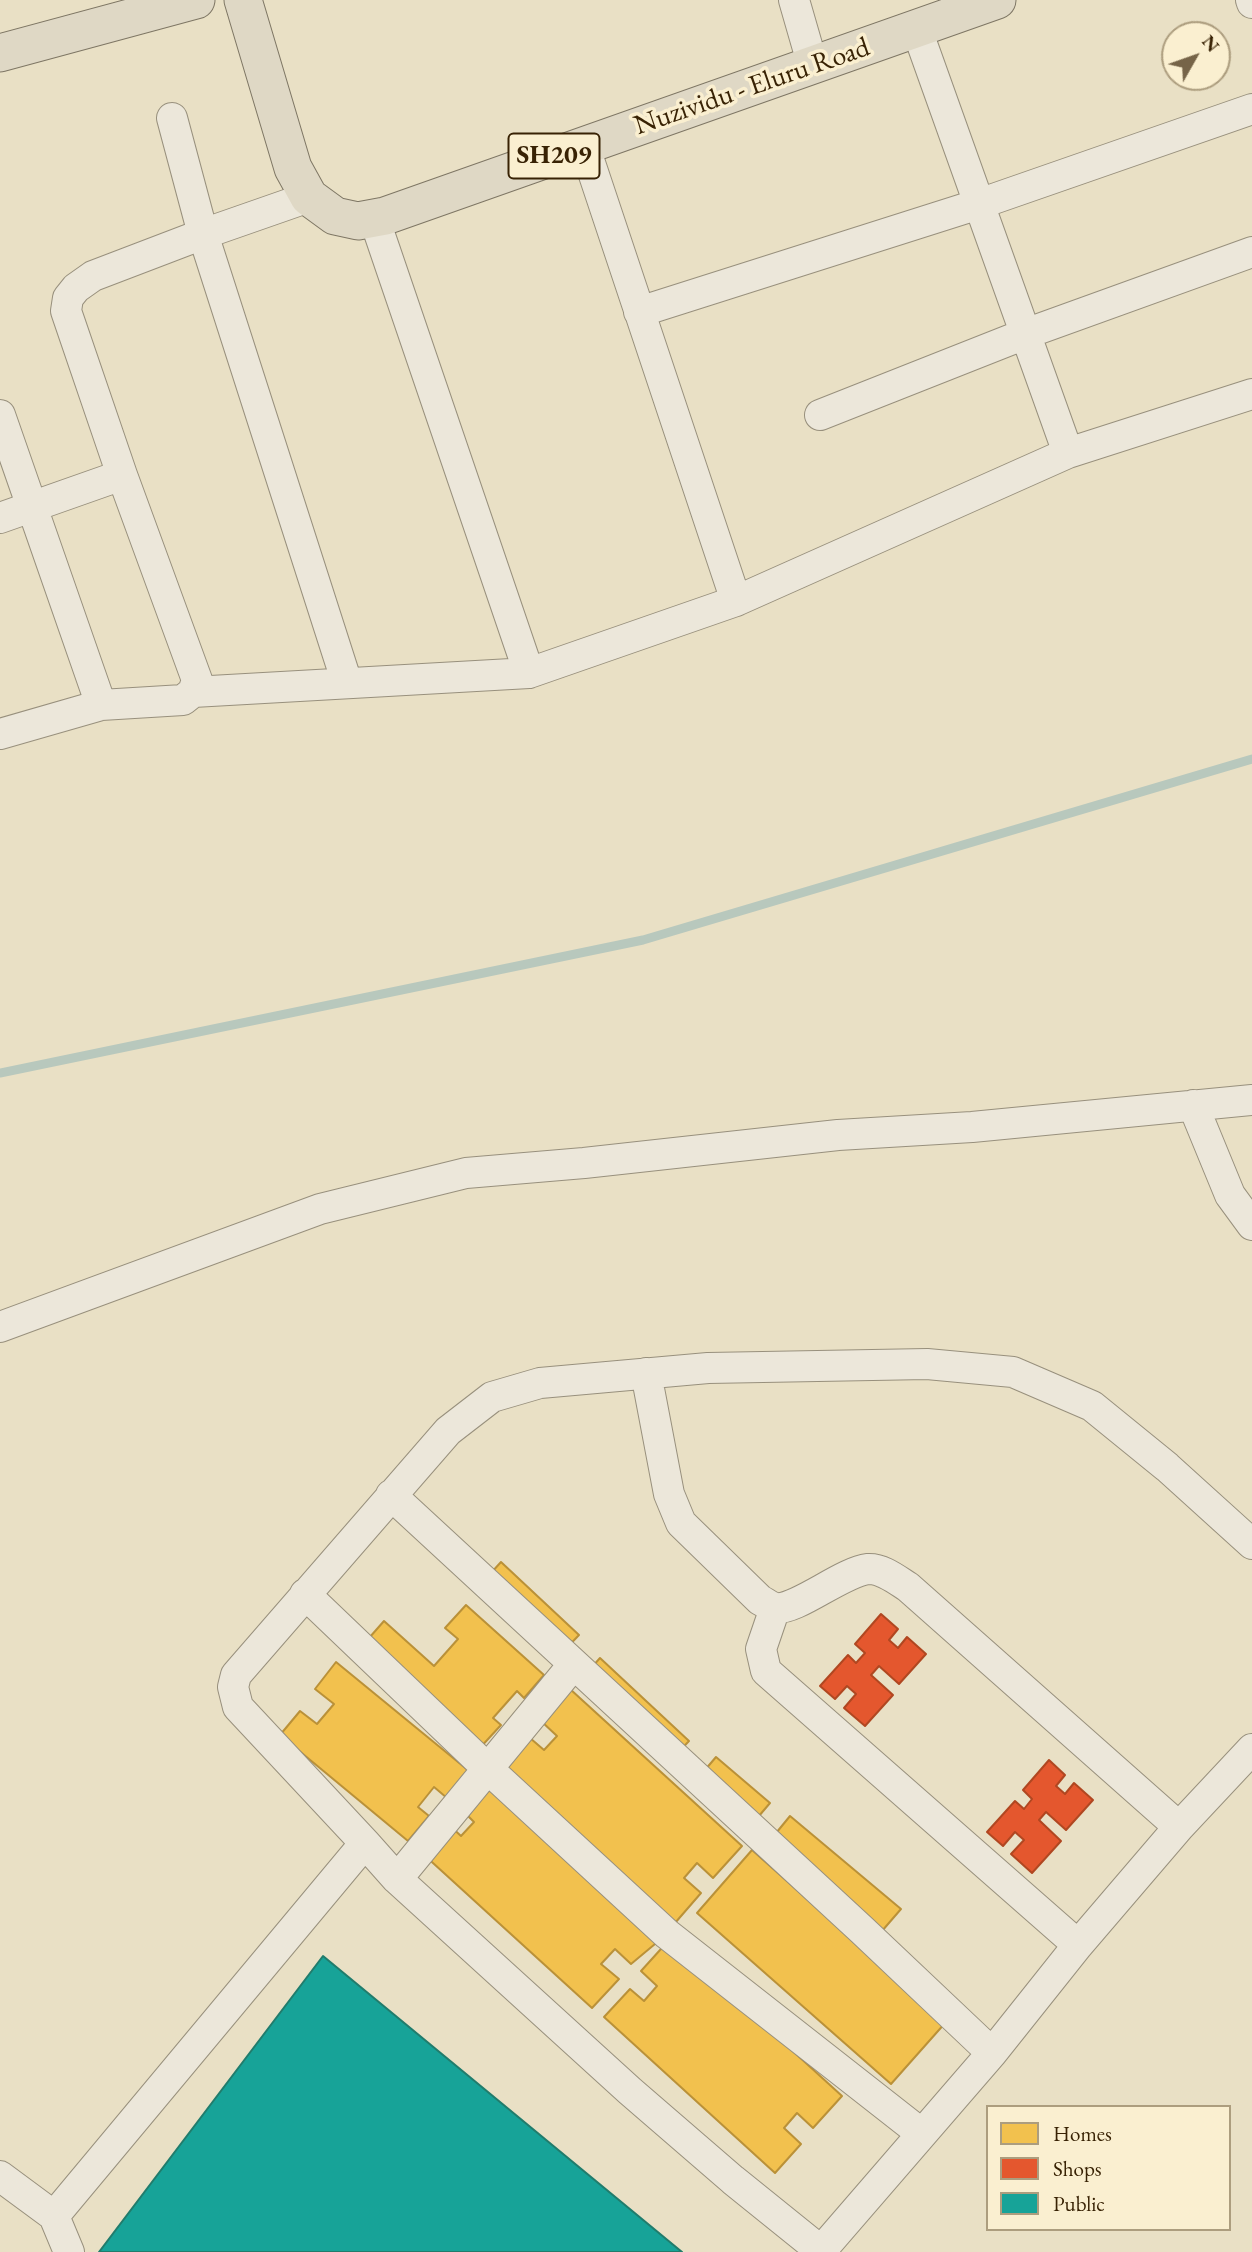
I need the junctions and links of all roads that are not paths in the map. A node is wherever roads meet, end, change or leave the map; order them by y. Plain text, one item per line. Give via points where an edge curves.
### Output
1 (196, 0) edge
2 (243, 0) edge
3 (794, 0) edge
4 (997, 0) edge
5 (917, 30) junction
6 (0, 53) edge
7 (813, 66) junction
8 (1252, 109) edge
9 (172, 118) dead end
10 (584, 145) junction
11 (309, 197) junction
12 (979, 204) junction
13 (374, 218) junction
14 (203, 234) junction
15 (1252, 252) edge
16 (639, 312) junction
17 (1026, 334) junction
18 (1252, 394) edge
19 (0, 415) edge
20 (820, 415) dead end
21 (1068, 453) junction
22 (122, 475) junction
23 (30, 507) junction
24 (0, 518) edge
25 (736, 601) junction
26 (529, 673) junction
27 (346, 683) junction
28 (193, 692) junction
29 (100, 705) junction
30 (0, 734) edge
31 (1252, 1100) edge
32 (1193, 1105) junction
33 (1252, 1225) edge
34 (0, 1327) edge
35 (646, 1373) junction
36 (391, 1496) junction
37 (1252, 1544) edge
38 (305, 1594) junction
39 (775, 1608) junction
40 (573, 1665) junction
41 (1252, 1749) edge
42 (486, 1768) junction
43 (1179, 1827) junction
44 (365, 1843) junction
45 (397, 1879) junction
46 (1078, 1945) junction
47 (992, 2053) junction
48 (922, 2134) junction
49 (0, 2176) edge
50 (54, 2216) junction
51 (69, 2252) edge
52 (821, 2252) edge

1 - 6 main road
2 - 11 main road, Nuzividu - Eluru Road / SH209 via 293,168
3 - 7 street
4 - 5 main road, Nuzividu - Eluru Road / SH209
5 - 7 main road, Nuzividu - Eluru Road / SH209
5 - 12 street
7 - 10 main road, Nuzividu - Eluru Road / SH209
8 - 12 street
9 - 14 street
10 - 13 main road, Nuzividu - Eluru Road / SH209
10 - 16 street
11 - 13 main road, Nuzividu - Eluru Road / SH209 via 335,216
11 - 14 street
12 - 16 street
12 - 17 street
13 - 26 street
14 - 22 street via 93,276 68,298 66,311
14 - 27 street
15 - 17 street
16 - 25 street
17 - 20 street
17 - 21 street
18 - 21 street
19 - 23 street
21 - 25 street
22 - 23 street
22 - 28 street via 197,680
23 - 24 street
23 - 29 street
25 - 26 street
26 - 27 street
27 - 28 street
28 - 29 street via 183,700
29 - 30 street
31 - 32 street
32 - 33 street via 1230,1195
32 - 34 street via 466,1173 320,1209
35 - 36 street via 540,1383 492,1396 448,1431
35 - 37 street via 927,1364 1013,1372 1092,1406
35 - 39 street via 669,1494 681,1523 760,1600
36 - 38 street
36 - 40 street
38 - 42 street
38 - 44 street via 236,1675 235,1696 239,1707
39 - 43 street via 868,1569 887,1574 908,1587
39 - 46 street via 761,1648 766,1671
40 - 42 street
40 - 47 street
41 - 43 street
42 - 45 street
42 - 48 street via 667,1934
43 - 46 street
44 - 45 street
44 - 50 street
45 - 52 street via 630,2091
46 - 47 street
47 - 48 street
48 - 52 street
49 - 50 street
50 - 51 street

